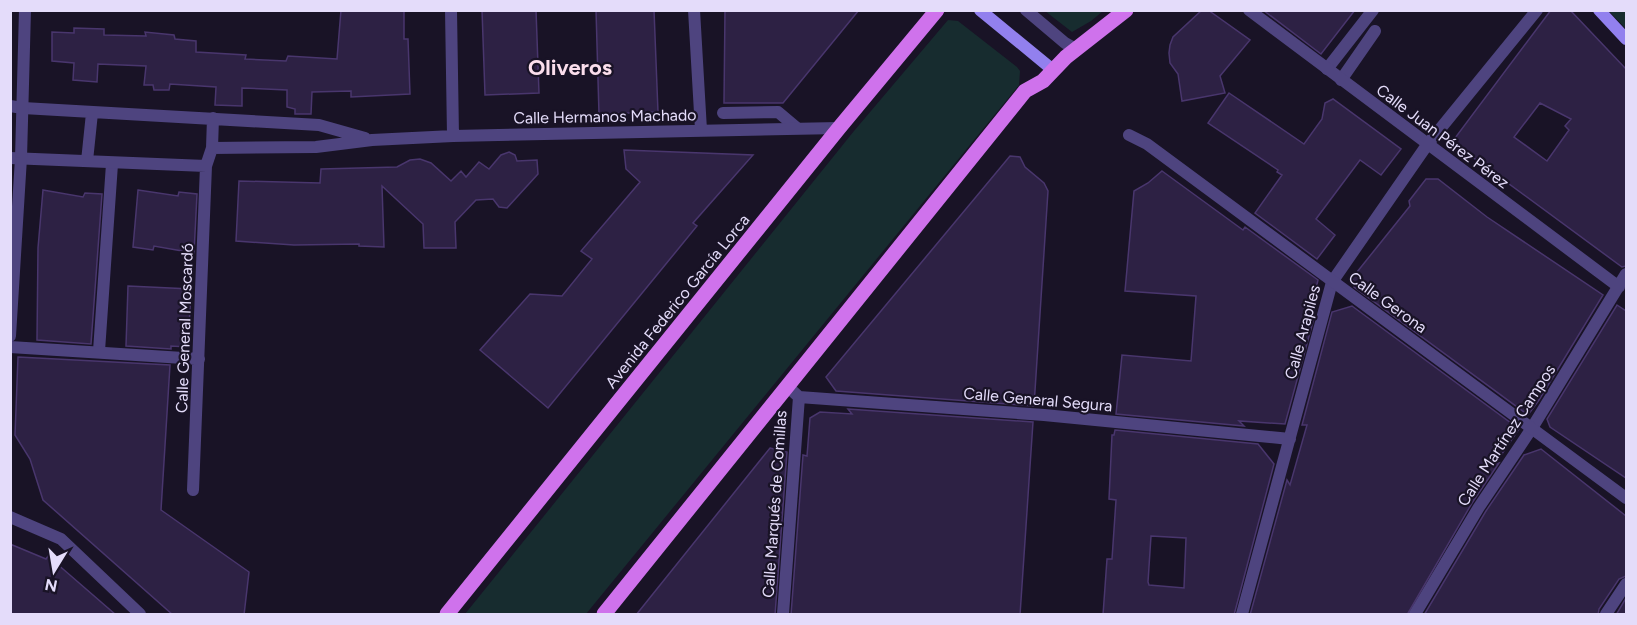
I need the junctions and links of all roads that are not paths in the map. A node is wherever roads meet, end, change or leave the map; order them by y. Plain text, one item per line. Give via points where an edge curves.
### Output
1 (25, 10) edge
2 (451, 10) edge
3 (694, 10) edge
4 (937, 10) edge
5 (980, 10) edge
6 (1026, 10) edge
7 (1126, 10) edge
8 (1249, 10) edge
9 (1373, 10) edge
10 (1537, 10) edge
11 (1599, 10) edge
12 (1375, 30) dead end
13 (1626, 39) edge
14 (1076, 49) junction
15 (1327, 69) junction
16 (1053, 70) junction
17 (1341, 80) junction
18 (17, 107) edge
19 (92, 113) junction
20 (723, 113) dead end
21 (213, 118) junction
22 (797, 128) junction
23 (840, 128) junction
24 (701, 130) junction
25 (1129, 135) dead end
26 (453, 136) junction
27 (372, 140) junction
28 (1427, 145) junction
29 (212, 148) junction
30 (16, 158) edge
31 (87, 161) junction
32 (112, 164) junction
33 (206, 166) junction
34 (1626, 274) edge
35 (1332, 282) junction
36 (1619, 287) junction
37 (10, 336) edge
38 (10, 347) edge
39 (99, 351) junction
40 (199, 359) junction
41 (787, 386) junction
42 (799, 397) junction
43 (1532, 428) junction
44 (1290, 439) junction
45 (193, 490) dead end
46 (1626, 498) edge
47 (10, 517) edge
48 (1626, 584) edge
49 (140, 615) edge
50 (447, 615) edge
51 (604, 615) edge
52 (783, 615) edge
53 (1242, 615) edge
54 (1415, 615) edge
55 (1606, 615) edge

1 - 18 street
2 - 26 street
3 - 24 street
4 - 23 main road, Avenida Federico García Lorca
5 - 16 main road
6 - 14 street
7 - 14 main road
8 - 15 street, Calle Juan Pérez Pérez
9 - 15 street
10 - 28 street, Calle Arapiles
11 - 13 main road
12 - 17 street
14 - 16 main road
15 - 17 street, Calle Juan Pérez Pérez
16 - 41 main road via 1025,91
17 - 28 street, Calle Juan Pérez Pérez
18 - 19 street, Calle Hermanos Machado
18 - 30 street
19 - 21 street, Calle Hermanos Machado
19 - 31 street
20 - 22 street via 778,112
21 - 27 street, Calle Hermanos Machado via 319,125
21 - 29 street
22 - 23 street, Calle Hermanos Machado
22 - 24 street, Calle Hermanos Machado
23 - 50 main road, Avenida Federico García Lorca
24 - 26 street, Calle Hermanos Machado
25 - 35 street, Calle Gerona via 1147,144
26 - 27 street, Calle Hermanos Machado
27 - 29 street, Calle Hermanos Machado via 316,147
28 - 35 street, Calle Arapiles
28 - 36 street, Calle Juan Pérez Pérez
29 - 33 street
30 - 31 street
30 - 37 street
31 - 32 street
32 - 33 street
32 - 39 street
33 - 40 street, Calle General Moscardó
34 - 36 street, Calle Martínez Campos
35 - 43 street, Calle Gerona
35 - 44 street, Calle Arapiles
36 - 43 street, Calle Martínez Campos
38 - 39 street
39 - 40 street
40 - 45 street, Calle General Moscardó
41 - 42 street
41 - 51 main road
42 - 44 street, Calle General Segura
42 - 52 street, Calle Marqués de Comillas
43 - 46 street, Calle Gerona
43 - 54 street, Calle Martínez Campos via 1479,507
44 - 53 street, Calle Arapiles
47 - 49 street via 61,539
48 - 55 street

